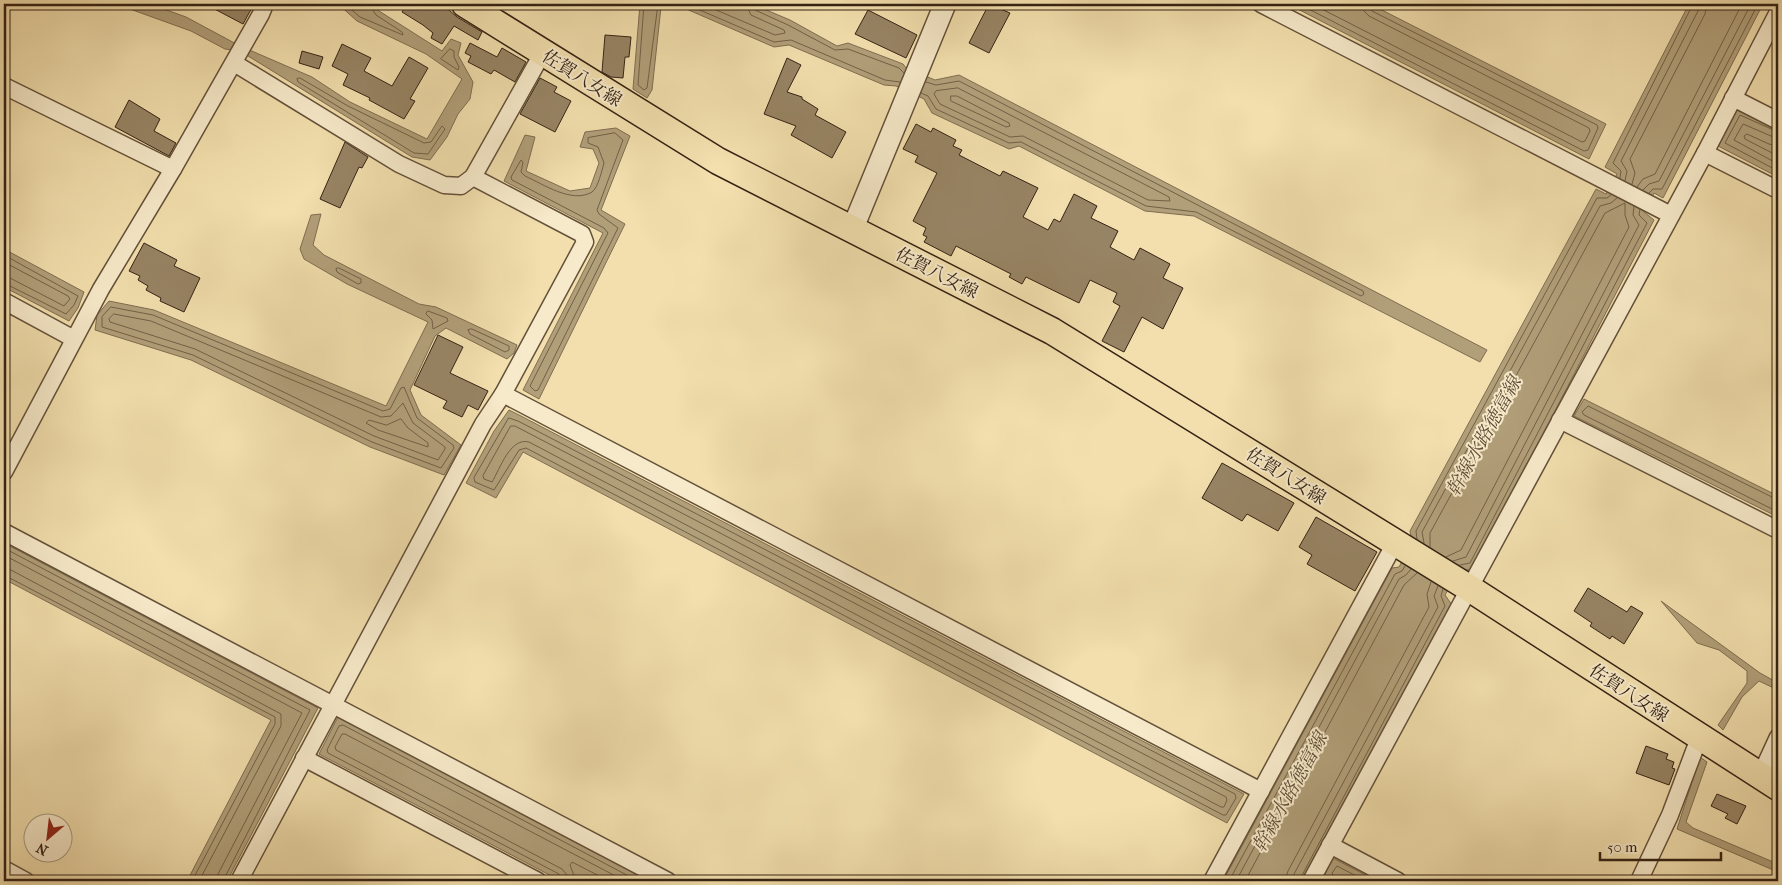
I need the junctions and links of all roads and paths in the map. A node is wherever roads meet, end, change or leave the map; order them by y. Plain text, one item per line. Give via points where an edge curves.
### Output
1 (265, 4) edge
2 (465, 4) edge
3 (945, 4) edge
4 (1261, 4) edge
5 (1778, 12) edge
6 (238, 54) junction
7 (542, 54) junction
8 (4, 86) edge
9 (1733, 98) junction
10 (1778, 121) edge
11 (1705, 153) junction
12 (173, 168) junction
13 (472, 177) junction
14 (1778, 190) edge
15 (1665, 212) junction
16 (852, 230) junction
17 (4, 301) edge
18 (74, 339) junction
19 (503, 394) junction
20 (1560, 420) junction
21 (4, 472) edge
22 (1778, 530) edge
23 (4, 532) edge
24 (1400, 546) junction
25 (1462, 584) junction
26 (332, 705) junction
27 (1778, 737) edge
28 (1699, 738) junction
29 (304, 758) junction
30 (1769, 782) edge
31 (1261, 791) junction
32 (1330, 845) junction
33 (4, 869) edge
34 (26, 881) edge
35 (239, 881) edge
36 (538, 881) edge
37 (668, 881) edge
38 (1212, 881) edge
39 (1311, 881) edge
40 (1398, 881) edge
41 (1639, 881) edge

1 - 6 street
2 - 7 main road, 佐賀八女線
3 - 16 street
4 - 15 street
5 - 9 street
6 - 12 street
6 - 13 street via 408,168 444,185 461,186
7 - 13 street
7 - 16 main road, 佐賀八女線 via 718,161
8 - 12 street
9 - 10 street
9 - 11 street
11 - 14 street
11 - 15 street
12 - 18 street via 100,289
13 - 19 street via 582,234 585,242
15 - 20 street
16 - 24 main road, 佐賀八女線 via 1052,331
17 - 18 street
18 - 21 street
19 - 26 street via 483,424
19 - 31 street
20 - 22 street
20 - 25 street
23 - 26 street
24 - 25 main road, 佐賀八女線
24 - 31 street
25 - 28 main road, 佐賀八女線
25 - 32 street
26 - 29 street
26 - 37 street
27 - 30 street
28 - 30 main road, 佐賀八女線
28 - 41 street via 1670,815
29 - 35 street
29 - 36 street
31 - 38 street
32 - 39 street
32 - 40 street
33 - 34 street

